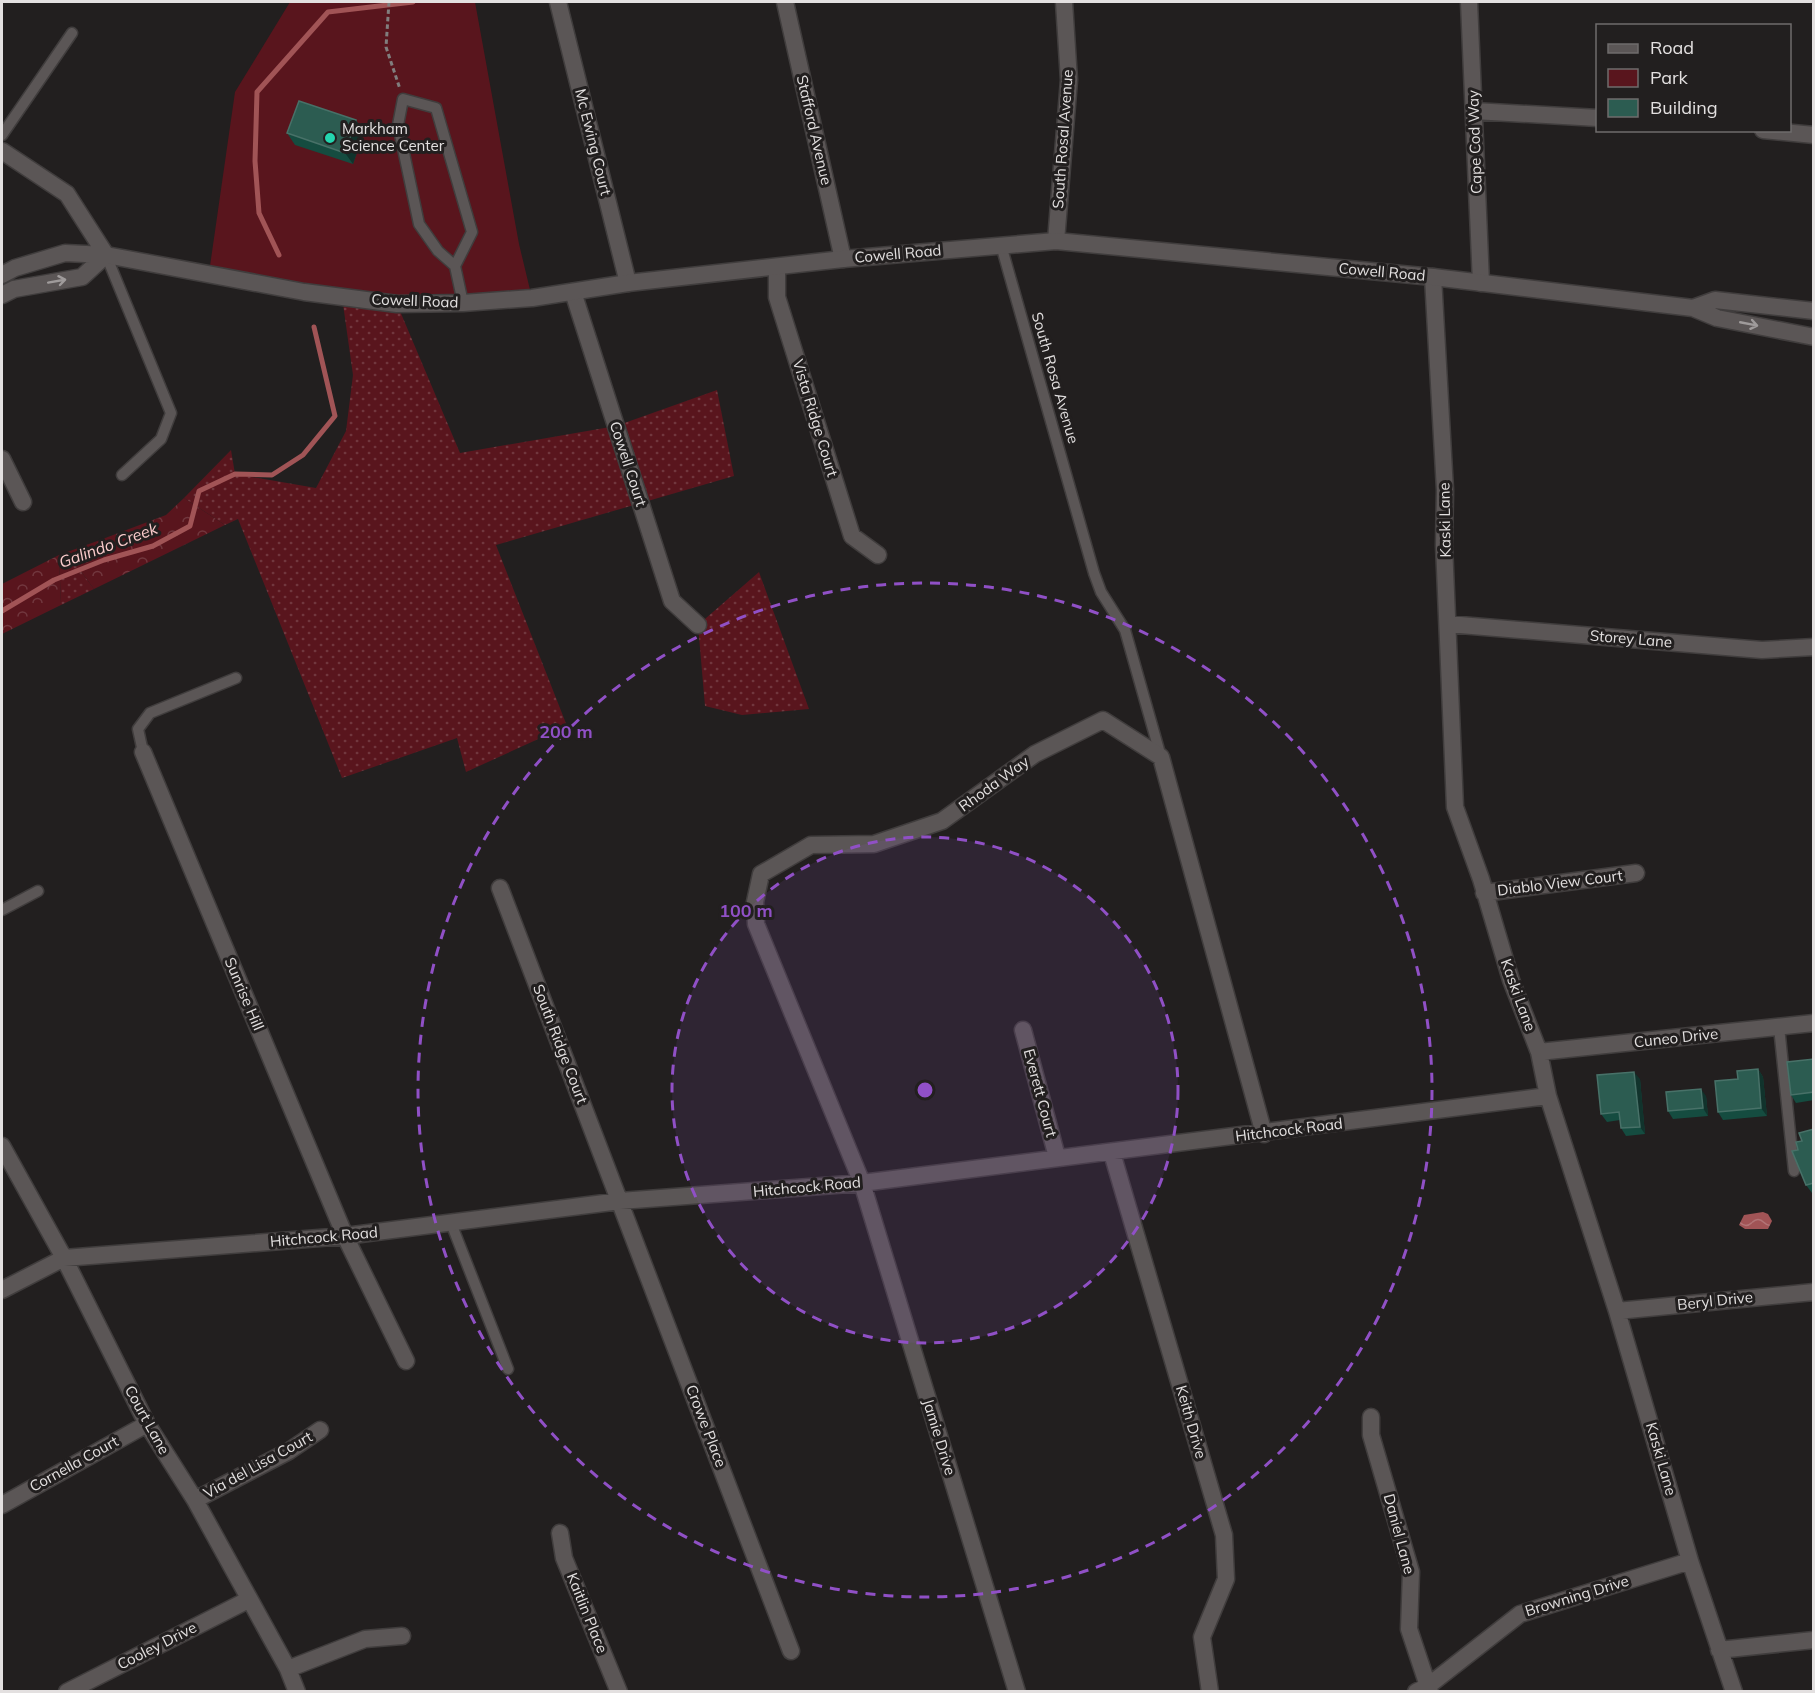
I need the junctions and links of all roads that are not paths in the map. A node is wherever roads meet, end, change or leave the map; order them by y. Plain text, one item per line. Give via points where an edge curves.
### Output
1 (558, 2) edge
2 (785, 2) edge
3 (1064, 2) edge
4 (1469, 2) edge
5 (72, 33) dead end
6 (1474, 111) junction
7 (1596, 118) edge
8 (1783, 132) edge
9 (2, 135) edge
10 (1814, 135) edge
11 (2, 151) edge
12 (1056, 241) junction
13 (1001, 245) junction
14 (106, 255) junction
15 (843, 259) junction
16 (455, 266) junction
17 (777, 267) junction
18 (2, 275) edge
19 (1433, 277) junction
20 (628, 283) junction
21 (1481, 283) junction
22 (573, 292) junction
23 (2, 295) edge
24 (463, 303) junction
25 (1693, 308) junction
26 (1814, 311) edge
27 (1814, 337) edge
28 (2, 459) edge
29 (122, 475) dead end
30 (22, 502) dead end
31 (878, 555) dead end
32 (1448, 624) junction
33 (698, 625) dead end
34 (1814, 647) edge
35 (236, 678) dead end
36 (143, 752) joint
37 (1161, 757) junction
38 (1636, 873) dead end
39 (500, 888) dead end
40 (38, 891) dead end
41 (1484, 893) junction
42 (2, 910) edge
43 (1814, 1023) edge
44 (1779, 1027) junction
45 (1023, 1030) dead end
46 (1539, 1052) junction
47 (1548, 1096) junction
48 (1264, 1134) junction
49 (2, 1146) edge
50 (1112, 1153) junction
51 (1057, 1157) junction
52 (1794, 1171) edge
53 (862, 1183) junction
54 (620, 1201) junction
55 (452, 1223) junction
56 (345, 1236) junction
57 (64, 1258) junction
58 (2, 1290) edge
59 (1814, 1292) edge
60 (1617, 1311) junction
61 (406, 1361) dead end
62 (508, 1369) dead end
63 (1371, 1417) dead end
64 (147, 1424) junction
65 (320, 1430) dead end
66 (195, 1500) junction
67 (2, 1505) edge
68 (560, 1533) dead end
69 (1690, 1561) junction
70 (248, 1600) junction
71 (402, 1636) dead end
72 (1814, 1640) edge
73 (1719, 1650) junction
74 (791, 1651) dead end
75 (288, 1669) junction
76 (1425, 1690) edge
77 (67, 1692) edge
78 (297, 1692) edge
79 (619, 1692) edge
80 (1017, 1692) edge
81 (1209, 1692) edge
82 (1734, 1692) edge

1 - 20 street, Mc Ewing Court
2 - 15 street, Stafford Avenue
3 - 12 street, South Rosal Avenue via 1069,80
4 - 6 street, Cape Cod Way
5 - 9 lane
6 - 7 street
6 - 21 street, Cape Cod Way
8 - 10 street
11 - 14 street via 67,194
12 - 13 street, Cowell Road
12 - 19 street, Cowell Road
13 - 15 street, Cowell Road
13 - 37 lane, South Rosa Avenue via 1098,582 1125,630
14 - 18 street, Cowell Road via 65,253
23 -> 14 street via 14,289 82,277
14 - 24 street, Cowell Road via 304,292 397,304
14 - 29 lane via 171,413 161,439
15 - 17 street, Cowell Road
16 - 16 lane via 438,251 419,224 398,125 403,99 436,108 472,232
16 - 24 lane
17 - 20 street, Cowell Road
17 - 31 street, Vista Ridge Court via 777,297 852,536
19 - 21 street, Cowell Road
19 - 32 street, Kaski Lane
20 - 22 street, Cowell Road
21 - 25 street, Cowell Road
22 - 24 street, Cowell Road
22 - 33 street, Cowell Court via 672,600
25 - 26 street, Cowell Road via 1715,300
25 -> 27 street, Cowell Road via 1717,318
28 - 30 street
32 - 34 street, Storey Lane via 1762,650
32 - 41 street, Kaski Lane via 1455,807
35 - 36 lane via 150,713 138,729
36 - 56 street, Sunrise Hill
37 - 48 street
37 - 53 street, Rhoda Way via 1103,720 1035,754 942,821 874,844 811,845 761,873 755,902 756,924
38 - 41 street, Diablo View Court
39 - 54 street, South Ridge Court
40 - 42 lane
41 - 46 street, Kaski Lane
43 - 44 street, Cuneo Drive
44 - 46 street, Cuneo Drive
44 - 52 lane
45 - 51 street, Everett Court
46 - 47 street, Kaski Lane
47 - 48 street, Hitchcock Road
47 - 60 street, Kaski Lane
48 - 50 street, Hitchcock Road
49 - 57 street, Court Lane
50 - 51 street, Hitchcock Road
50 - 81 street, Keith Drive via 1224,1535 1226,1579 1202,1637
51 - 53 street, Hitchcock Road
53 - 54 street, Hitchcock Road
53 - 80 street, Jamie Drive
54 - 55 street, Hitchcock Road
54 - 74 street, Crowe Place
55 - 56 street, Hitchcock Road
55 - 62 lane
56 - 57 street, Hitchcock Road
56 - 61 street, Sunrise Hill
57 - 58 street
57 - 64 street, Court Lane
59 - 60 street, Beryl Drive
60 - 69 street, Kaski Lane
63 - 76 street, Daniel Lane via 1371,1435 1411,1572 1409,1629
64 - 66 street, Court Lane
64 - 67 street, Cornella Court
65 - 66 street, Via del Lisa Court via 289,1451
66 - 70 street, Court Lane
68 - 79 street, Kaitlin Place via 564,1558
69 - 73 street, Kaski Lane
69 - 76 street, Browning Drive via 1520,1614
70 - 75 street, Court Lane
70 - 77 street, Cooley Drive
71 - 75 street via 365,1639
72 - 73 street
73 - 82 street, Kaski Lane
75 - 78 street, Court Lane

